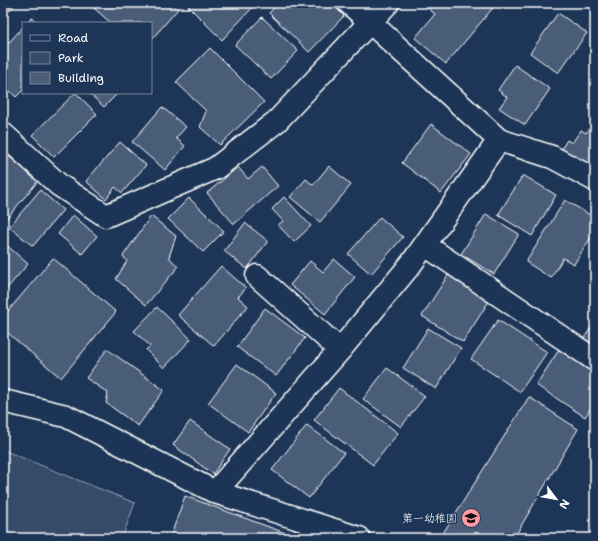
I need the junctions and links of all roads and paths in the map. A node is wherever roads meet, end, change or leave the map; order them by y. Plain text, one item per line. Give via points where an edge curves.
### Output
1 (349, 3) edge
2 (388, 3) edge
3 (370, 22) junction
4 (3, 134) edge
5 (499, 140) junction
6 (595, 180) edge
7 (425, 245) junction
8 (257, 276) dead end
9 (340, 350) junction
10 (595, 360) edge
11 (3, 401) edge
12 (215, 492) junction
13 (359, 538) edge

1 - 3 street
2 - 3 street
3 - 4 street via 277,121 216,168 106,216 59,185
3 - 5 street
5 - 6 street via 552,157
5 - 7 street
7 - 9 street
7 - 10 street
8 - 9 street
9 - 12 street
11 - 12 street via 66,416
12 - 13 street

